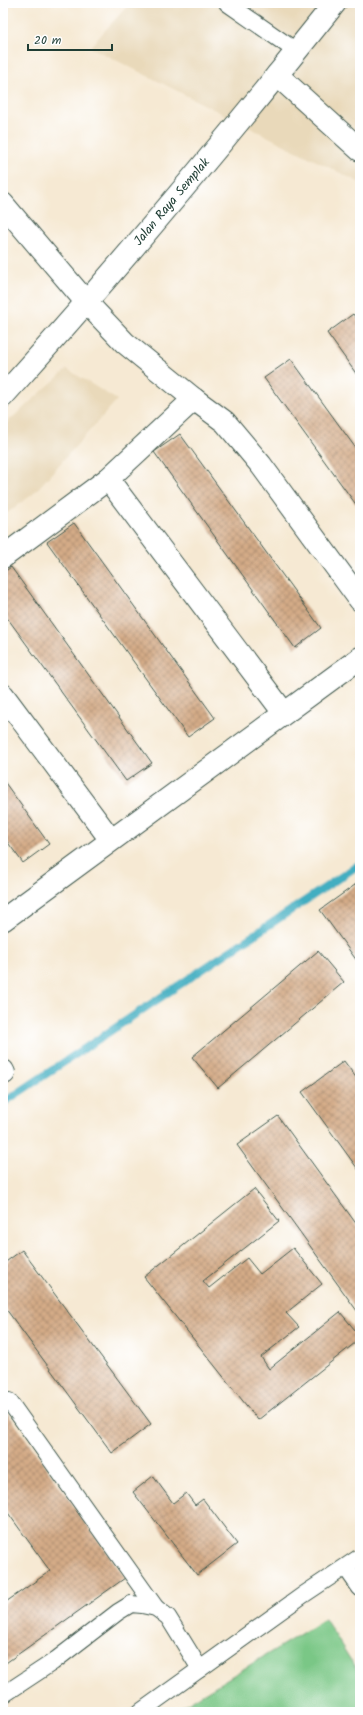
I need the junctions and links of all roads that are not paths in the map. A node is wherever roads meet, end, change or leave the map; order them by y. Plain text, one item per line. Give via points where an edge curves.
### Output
1 (226, 3) edge
2 (335, 3) edge
3 (296, 51) junction
4 (277, 75) junction
5 (360, 150) edge
6 (3, 204) edge
7 (87, 303) junction
8 (3, 396) edge
9 (194, 399) junction
10 (108, 480) junction
11 (3, 557) edge
12 (360, 600) edge
13 (360, 658) edge
14 (3, 695) edge
15 (284, 713) junction
16 (111, 840) junction
17 (3, 920) edge
18 (9, 1401) dead end
19 (360, 1557) edge
20 (346, 1568) junction
21 (360, 1588) edge
22 (156, 1608) junction
23 (200, 1669) junction
24 (3, 1695) edge
25 (140, 1712) edge

1 - 3 lane
2 - 3 street, Jalan Raya Semplak
3 - 4 street, Jalan Raya Semplak
4 - 5 street
4 - 7 street, Jalan Raya Semplak
6 - 7 street
7 - 8 street, Jalan Raya Semplak
7 - 9 street via 125,343
9 - 10 street
9 - 12 street via 225,422 261,465
10 - 11 street
10 - 15 street
13 - 15 street
14 - 16 street
15 - 16 street
16 - 17 street
18 - 22 lane
19 - 20 lane
20 - 21 lane
20 - 23 lane via 303,1595
22 - 23 lane via 168,1618
22 - 24 lane via 131,1604 53,1662
23 - 25 lane

